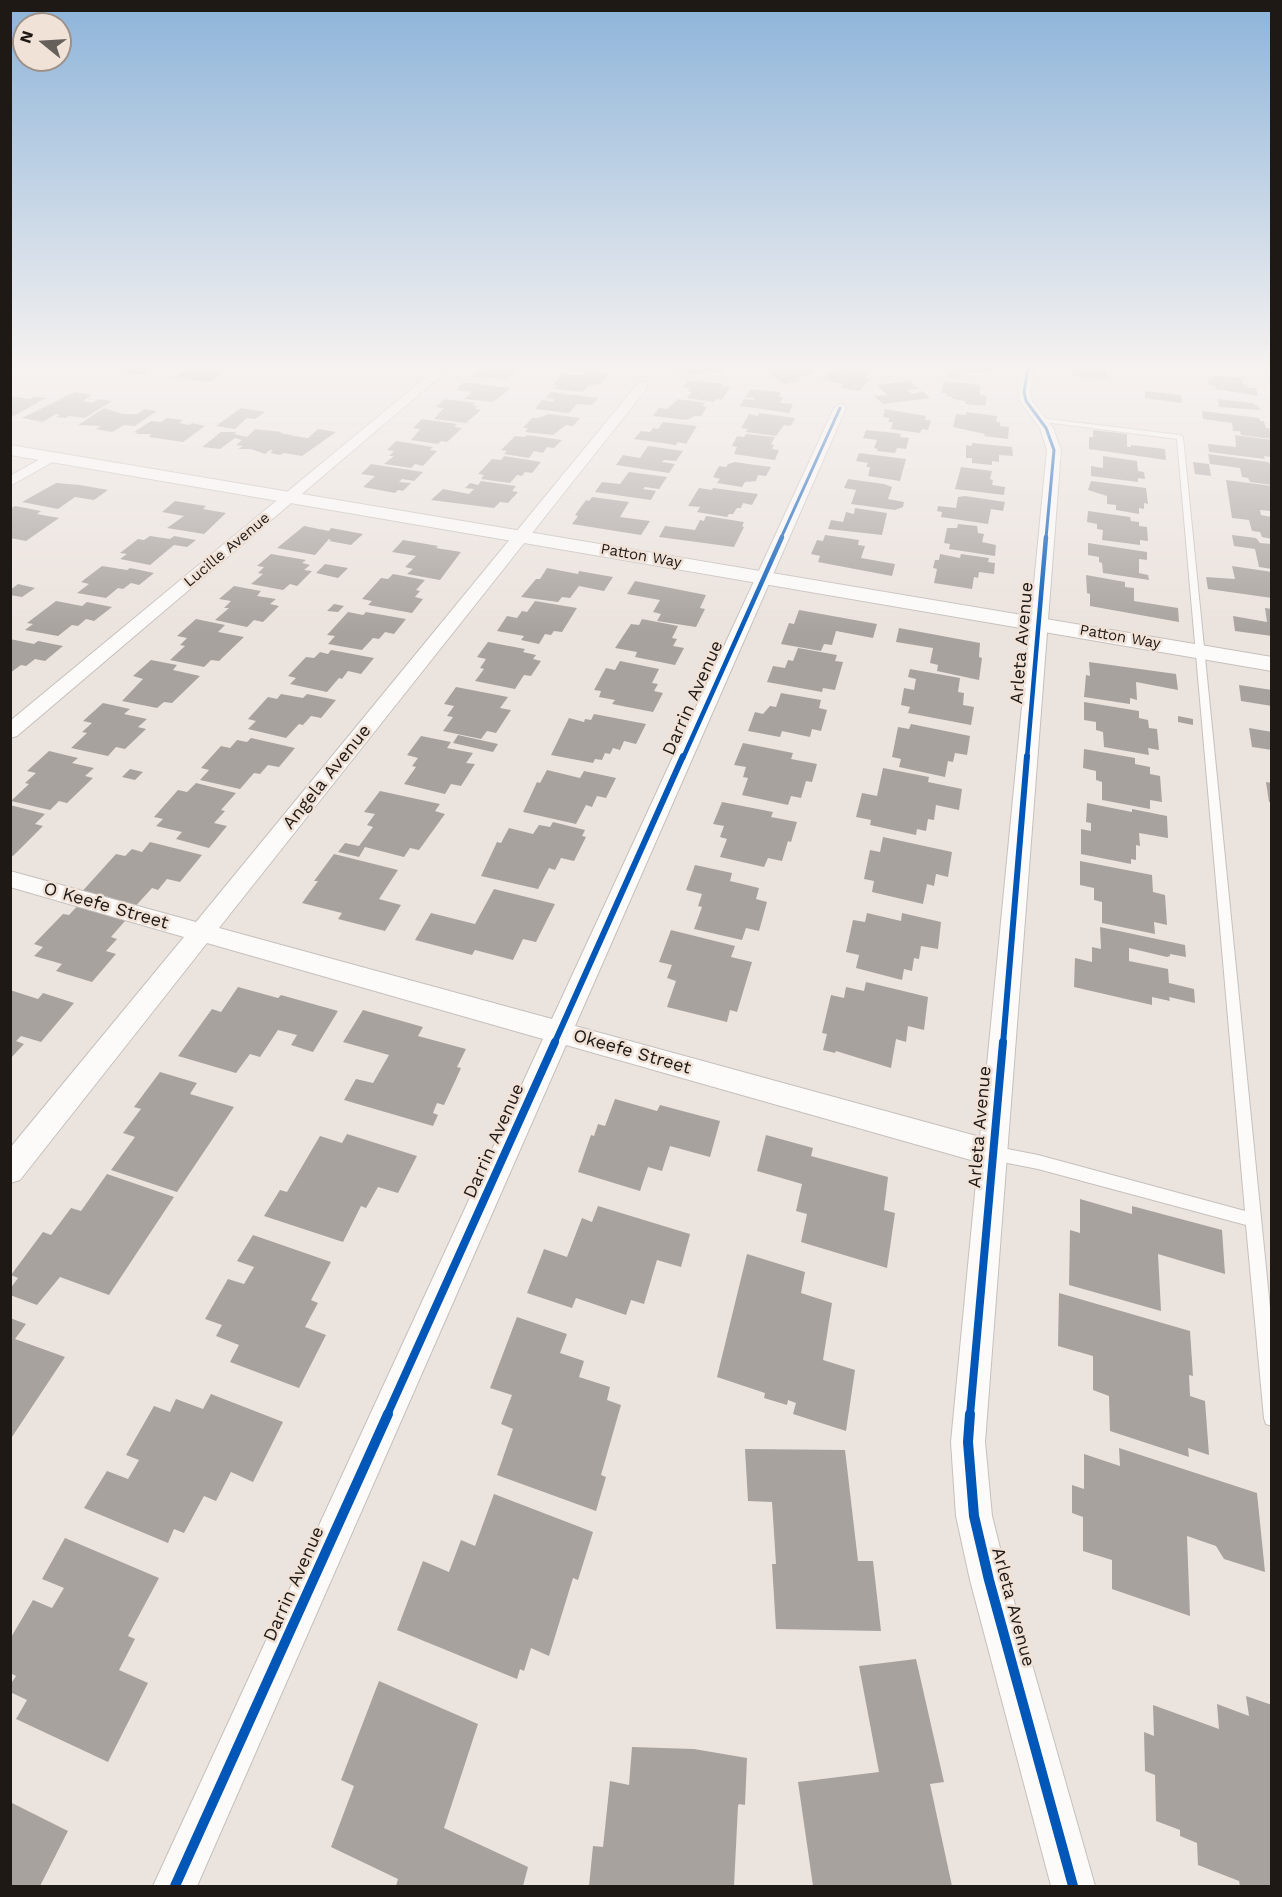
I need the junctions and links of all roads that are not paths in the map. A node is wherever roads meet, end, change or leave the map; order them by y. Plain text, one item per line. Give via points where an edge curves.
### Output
1 (51, 457) joint
2 (338, 457) edge
3 (585, 457) edge
4 (818, 457) edge
5 (1053, 457) edge
6 (1182, 457) edge
7 (10, 482) edge
8 (290, 497) junction
9 (520, 536) junction
10 (764, 577) junction
11 (1039, 623) junction
12 (1201, 652) junction
13 (1272, 664) edge
14 (10, 732) edge
15 (10, 879) edge
16 (202, 933) junction
17 (559, 1032) junction
18 (992, 1153) junction
19 (10, 1170) edge
20 (1253, 1220) junction
21 (1272, 1418) edge
22 (175, 1887) edge
23 (1073, 1887) edge

1 - 7 street
1 - 8 street, Patton Way
2 - 8 street, Lucille Avenue
3 - 9 street, Angela Avenue
4 - 10 street, Darrin Avenue
5 - 11 street, Arleta Avenue
6 - 12 lane
8 - 9 street, Patton Way
8 - 14 street, Lucille Avenue
9 - 10 street, Patton Way
9 - 16 street, Angela Avenue
10 - 11 street, Patton Way
10 - 17 street, Darrin Avenue
11 - 12 street, Patton Way
11 - 18 street, Arleta Avenue
12 - 13 street, Patton Way
12 - 20 lane
15 - 16 street, O Keefe Street
16 - 17 street, Okeefe Street
16 - 19 street, Angela Avenue
17 - 18 street, Okeefe Street
17 - 22 street, Darrin Avenue
18 - 20 lane
18 - 23 street, Arleta Avenue via 968,1442 975,1516
20 - 21 lane

